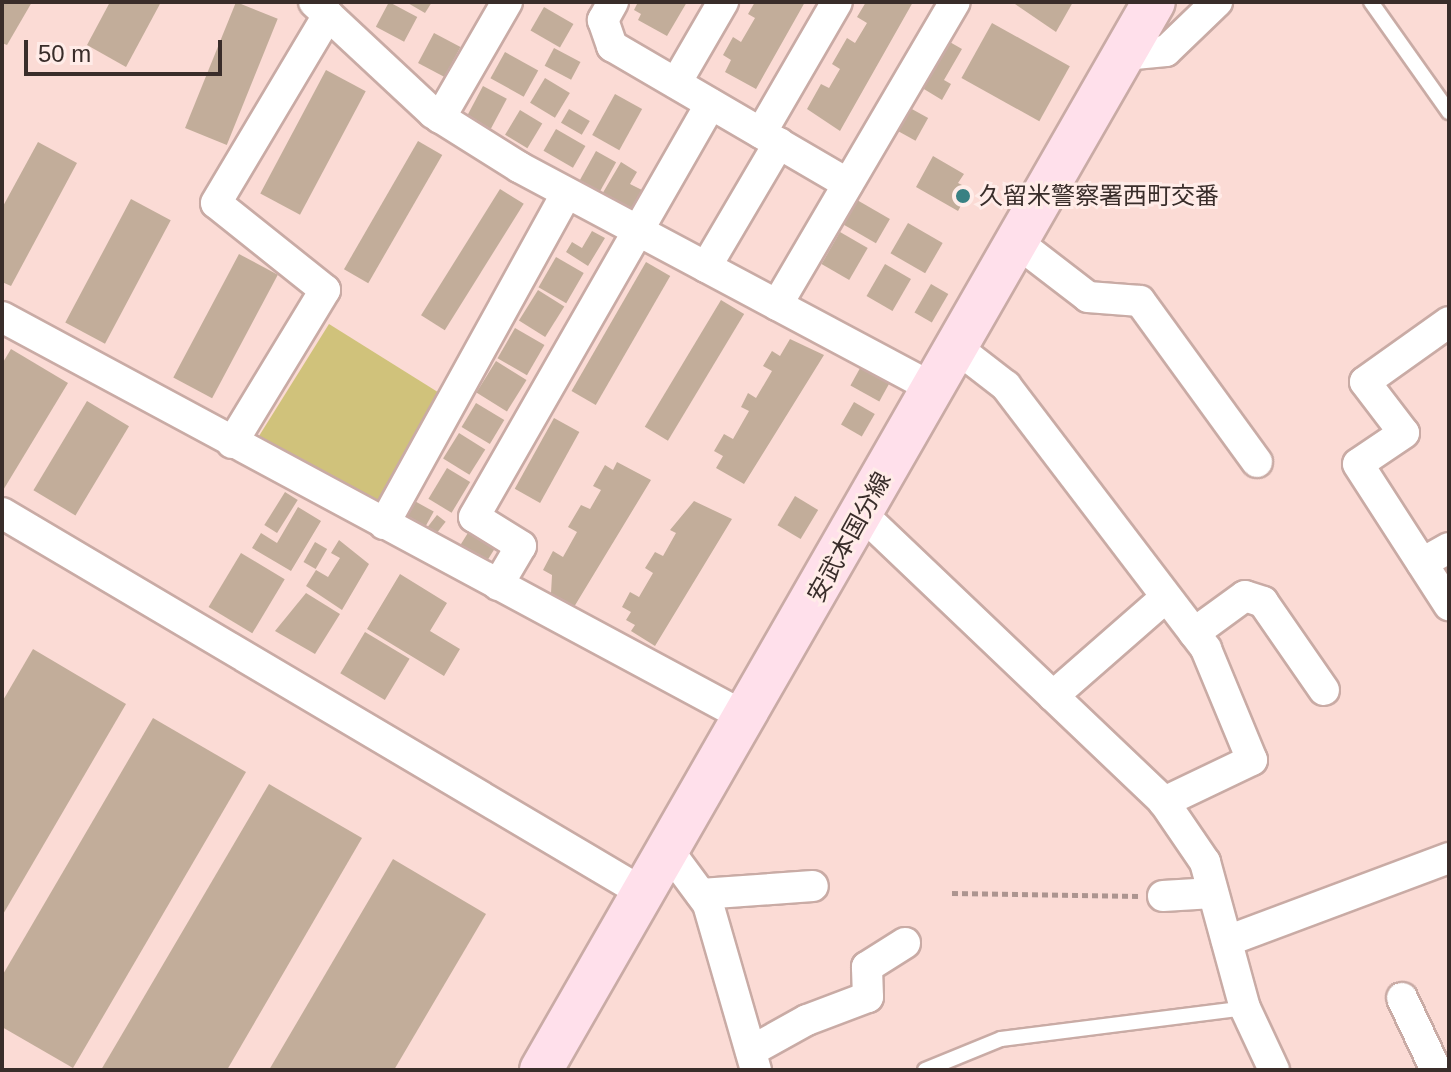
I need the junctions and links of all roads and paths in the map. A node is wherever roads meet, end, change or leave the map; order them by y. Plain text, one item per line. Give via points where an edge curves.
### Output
1 (507, 2) edge
2 (613, 2) edge
3 (723, 2) edge
4 (837, 2) edge
5 (955, 2) edge
6 (1154, 2) edge
7 (1217, 2) edge
8 (1371, 2) edge
9 (321, 8) edge
10 (1124, 55) junction
11 (676, 83) junction
12 (711, 104) junction
13 (1449, 112) edge
14 (440, 118) junction
15 (770, 138) junction
16 (848, 184) junction
17 (567, 193) junction
18 (635, 230) junction
19 (1018, 243) junction
20 (706, 267) junction
21 (777, 305) junction
22 (2, 317) edge
23 (1449, 322) edge
24 (957, 348) junction
25 (933, 388) junction
26 (232, 443) junction
27 (1257, 462) dead end
28 (2, 513) edge
29 (862, 514) junction
30 (384, 524) junction
31 (1449, 548) edge
32 (1422, 563) junction
33 (498, 585) junction
34 (1166, 597) junction
35 (1449, 605) edge
36 (1194, 633) junction
37 (1324, 690) dead end
38 (1053, 696) junction
39 (747, 718) junction
40 (1164, 802) junction
41 (668, 850) junction
42 (1449, 858) edge
43 (813, 886) dead end
44 (642, 892) junction
45 (952, 893) dead end
46 (1213, 893) junction
47 (701, 894) junction
48 (1163, 896) joint
49 (1227, 941) junction
50 (905, 943) dead end
51 (1402, 998) dead end
52 (1245, 1008) junction
53 (753, 1060) edge
54 (541, 1070) edge
55 (925, 1070) edge
56 (1274, 1070) edge
57 (1436, 1070) edge

1 - 14 street
2 - 11 street via 603,20 612,46
3 - 11 street
4 - 15 street
5 - 16 street
6 - 10 main road, 安武本国分線
7 - 10 street via 1166,51
8 - 13 lane
9 - 14 street
9 - 26 street via 216,203 325,290
10 - 19 main road, 安武本国分線
11 - 12 street
12 - 15 street
12 - 18 street
14 - 17 street
15 - 16 street
15 - 20 street
16 - 21 street
17 - 18 street
17 - 30 street
18 - 20 street
18 - 33 street via 474,517 521,546
19 - 24 main road, 安武本国分線
19 - 27 street via 1088,297 1140,301
20 - 21 street
21 - 25 street
22 - 26 street
23 - 32 street via 1365,382 1404,433 1358,464
24 - 25 main road, 安武本国分線
24 - 34 street via 1006,386
25 - 29 main road, 安武本国分線
26 - 30 street
28 - 44 street
29 - 38 street
29 - 39 main road, 安武本国分線
30 - 33 street
31 - 32 street
32 - 35 street
33 - 39 street
34 - 36 street
34 - 38 street
36 - 37 street via 1245,596 1263,602
36 - 40 street via 1206,649 1252,760
38 - 40 street
39 - 41 main road, 安武本国分線
40 - 46 street via 1205,862
41 - 44 main road, 安武本国分線
41 - 47 street
42 - 49 street
43 - 47 street
44 - 54 main road, 安武本国分線
45 - 48 path
46 - 48 street
46 - 49 street
47 - 53 street
49 - 52 street
50 - 53 street via 867,967 868,997 807,1020
51 - 57 street
52 - 55 lane via 1001,1039
52 - 56 street

